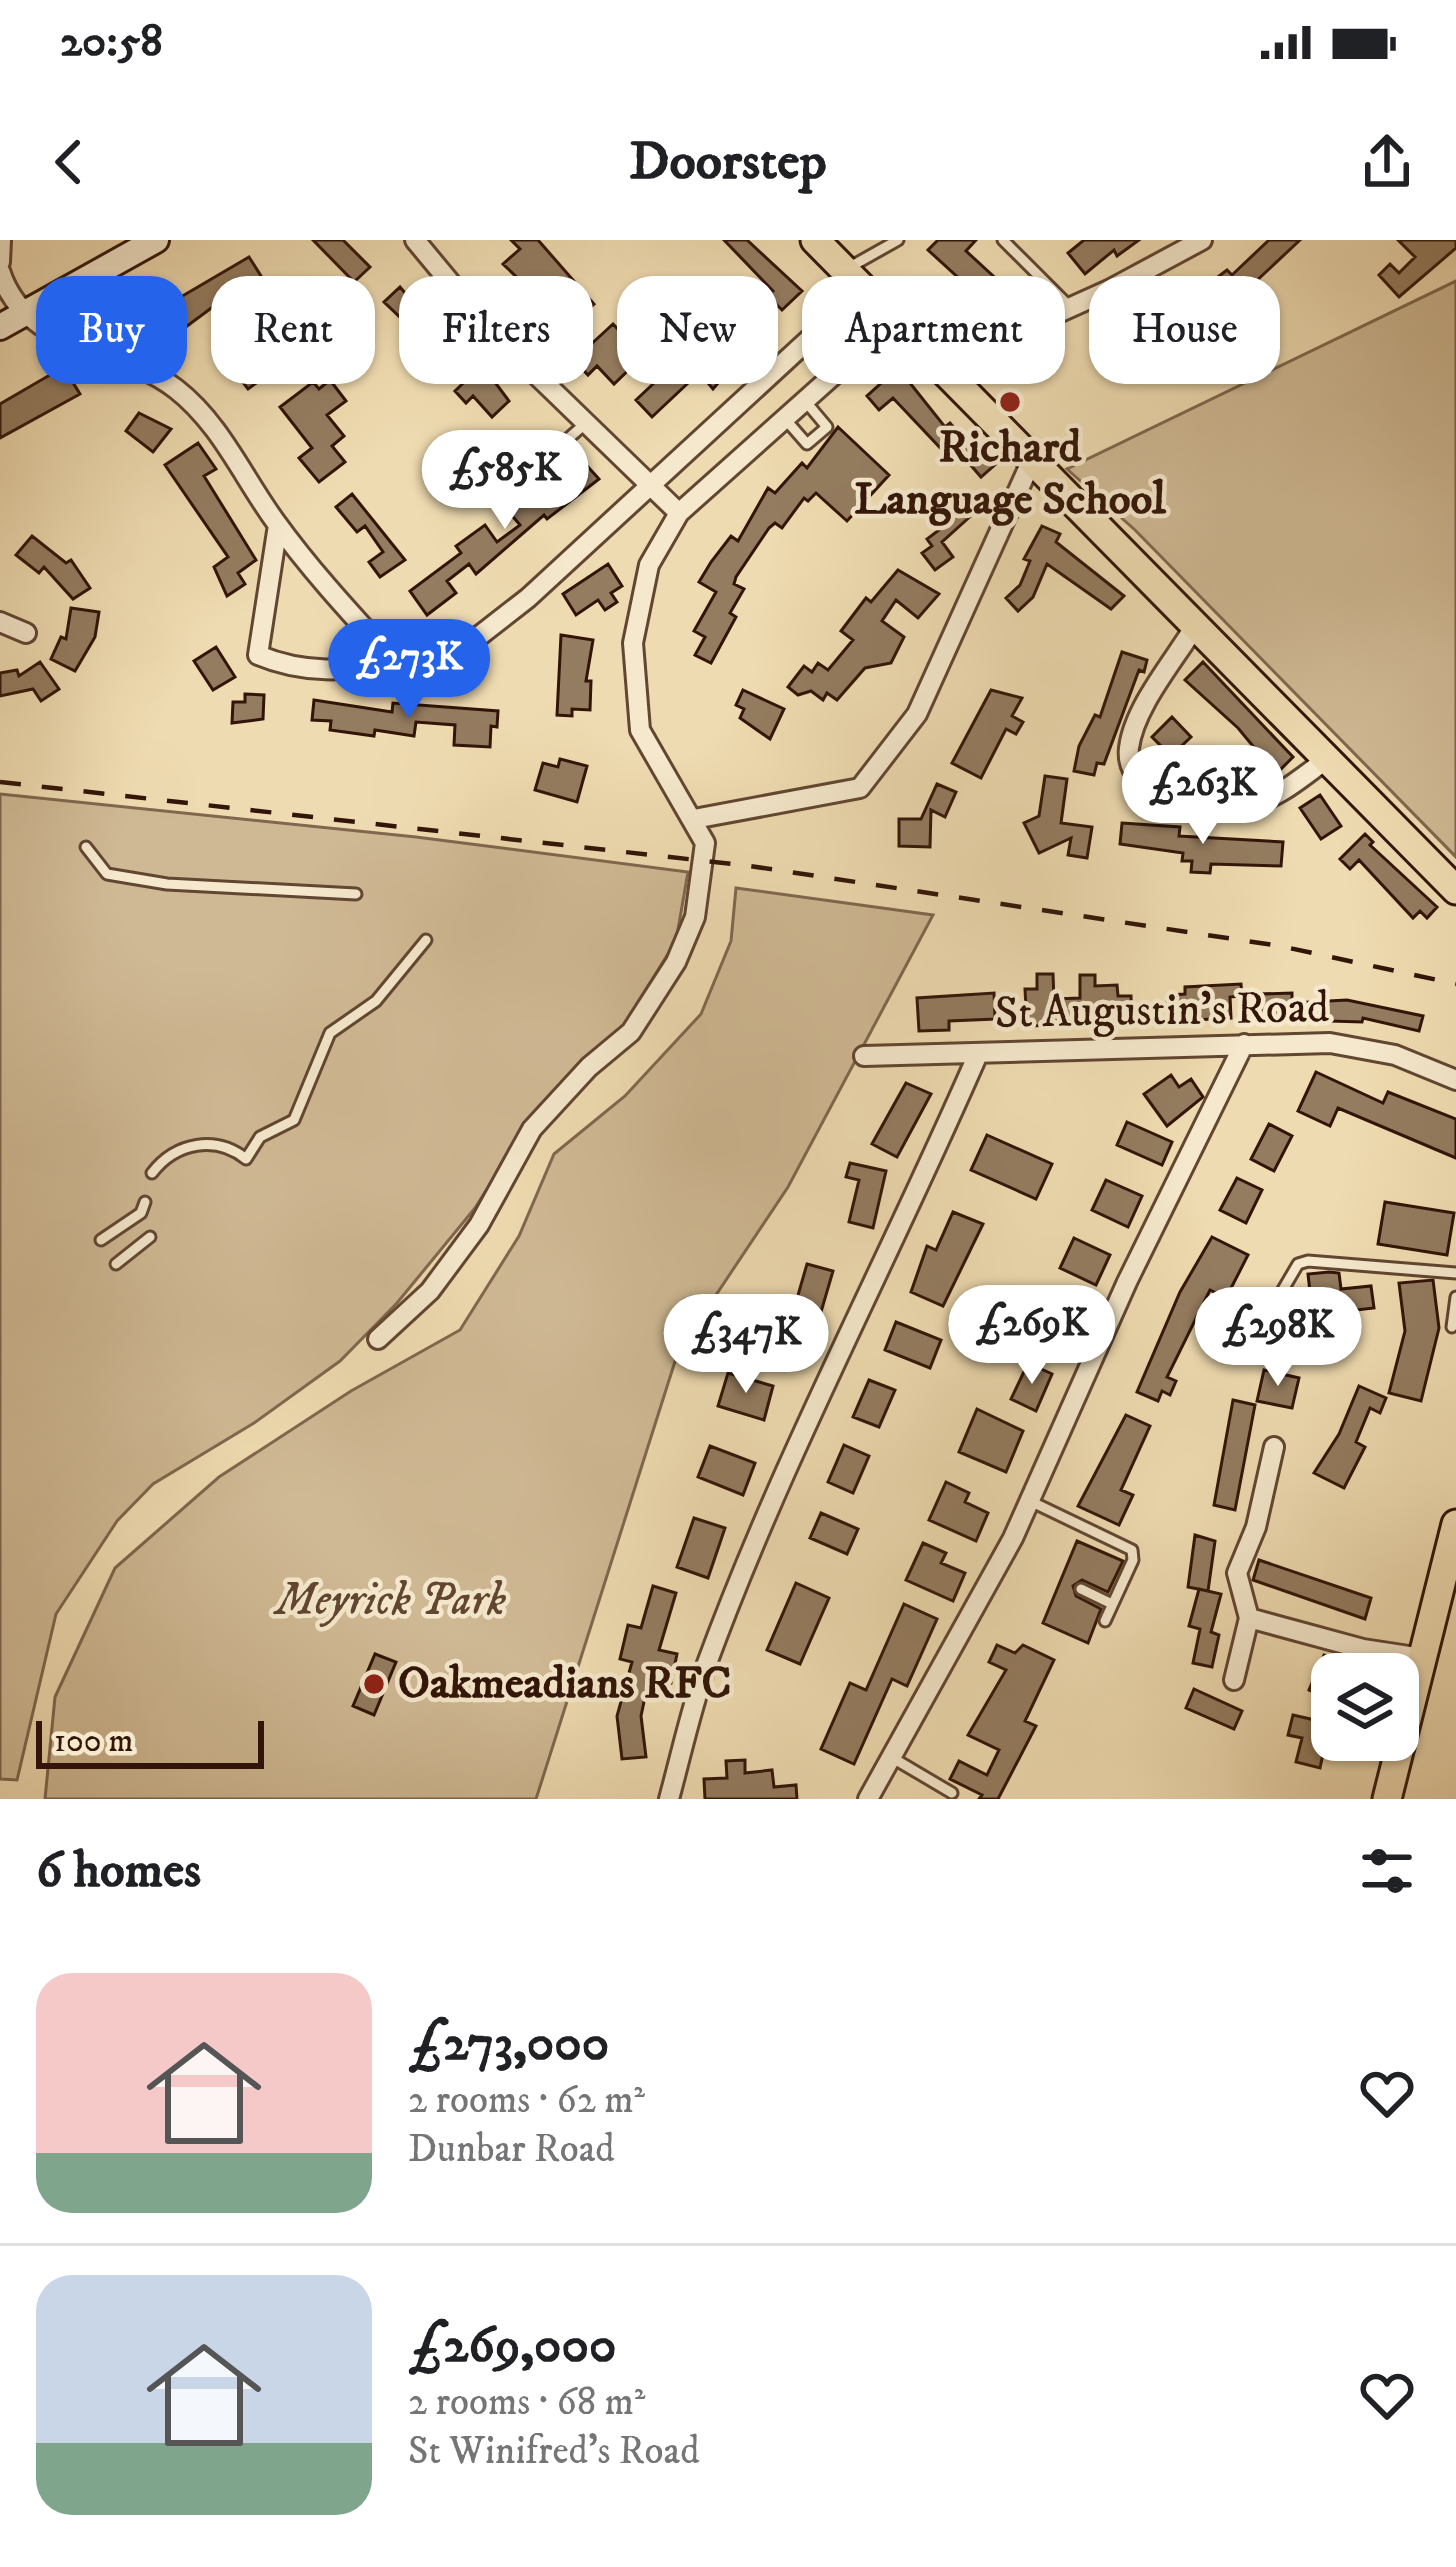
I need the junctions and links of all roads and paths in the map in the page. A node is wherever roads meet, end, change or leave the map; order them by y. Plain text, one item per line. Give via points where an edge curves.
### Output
1 (1, 240) edge
2 (156, 240) edge
3 (415, 240) edge
4 (815, 240) edge
5 (898, 240) edge
6 (1004, 240) edge
7 (1202, 240) edge
8 (1177, 247) edge
9 (0, 262) edge
10 (844, 271) junction
11 (0, 272) edge
12 (849, 276) edge
13 (1070, 307) junction
14 (1065, 309) edge
15 (10, 320) edge
16 (802, 345) edge
17 (826, 384) edge
18 (952, 384) edge
19 (806, 402) junction
20 (786, 420) junction
21 (586, 424) junction
22 (547, 457) dead end
23 (1031, 462) junction
24 (648, 482) junction
25 (679, 513) junction
26 (278, 525) junction
27 (0, 622) edge
28 (1195, 626) junction
29 (26, 634) dead end
30 (395, 662) junction
31 (1328, 759) junction
32 (694, 819) junction
33 (86, 848) dead end
34 (1456, 890) edge
35 (356, 894) dead end
36 (426, 940) dead end
37 (1244, 1044) junction
38 (978, 1054) junction
39 (864, 1056) dead end
40 (1456, 1080) edge
41 (152, 1173) dead end
42 (145, 1202) dead end
43 (150, 1237) dead end
44 (101, 1240) dead end
45 (116, 1264) dead end
46 (1456, 1273) edge
47 (1282, 1293) dead end
48 (1456, 1297) edge
49 (1452, 1327) dead end
50 (378, 1339) dead end
51 (1274, 1447) dead end
52 (1030, 1501) junction
53 (1456, 1524) edge
54 (1082, 1589) dead end
55 (1112, 1604) junction
56 (1249, 1618) junction
57 (1105, 1621) dead end
58 (1422, 1658) junction
59 (1234, 1680) dead end
60 (891, 1757) junction
61 (952, 1793) dead end
62 (669, 1799) edge
63 (868, 1799) edge
64 (1387, 1799) edge

1 - 9 street
2 - 15 street
3 - 21 street via 488,328
4 - 10 main road
5 - 10 lane
6 - 13 lane
7 - 8 street
8 - 13 street
10 - 12 main road
11 - 15 street
13 - 14 street
15 - 26 street via 95,346 177,389 214,428
16 - 24 street
17 - 19 street
18 - 23 main road
19 - 20 street
19 - 20 lane via 827,427 807,444
20 - 25 street
21 - 22 lane
21 - 24 street
23 - 28 main road
23 - 32 street via 917,715 860,788
24 - 25 street
24 - 30 street via 528,598 447,661
25 - 32 street via 649,565 633,643 640,730
26 - 30 street
26 - 30 street via 258,655 290,668
27 - 29 street
28 - 31 main road
28 - 31 street via 1135,728 1132,770 1152,790 1220,808 1251,805
31 - 34 main road
32 - 50 street via 707,856 676,962 631,1032 532,1129 479,1225 430,1291
33 - 35 lane via 107,874
36 - 41 lane via 376,1000 330,1034 294,1120 260,1137 246,1159 225,1144 199,1145
37 - 38 street, St Augustin's Road
37 - 40 street, St Augustin's Road via 1366,1049
37 - 52 street
38 - 39 street, St Augustin's Road
38 - 62 street via 752,1555 705,1670
42 - 44 lane
43 - 45 lane
46 - 47 lane via 1308,1261
48 - 49 lane
51 - 56 street via 1237,1574
52 - 55 lane via 1132,1550
52 - 60 street
53 - 58 main road
54 - 55 lane
55 - 57 lane
56 - 58 street
56 - 59 street
58 - 64 main road
60 - 61 lane
60 - 63 street

